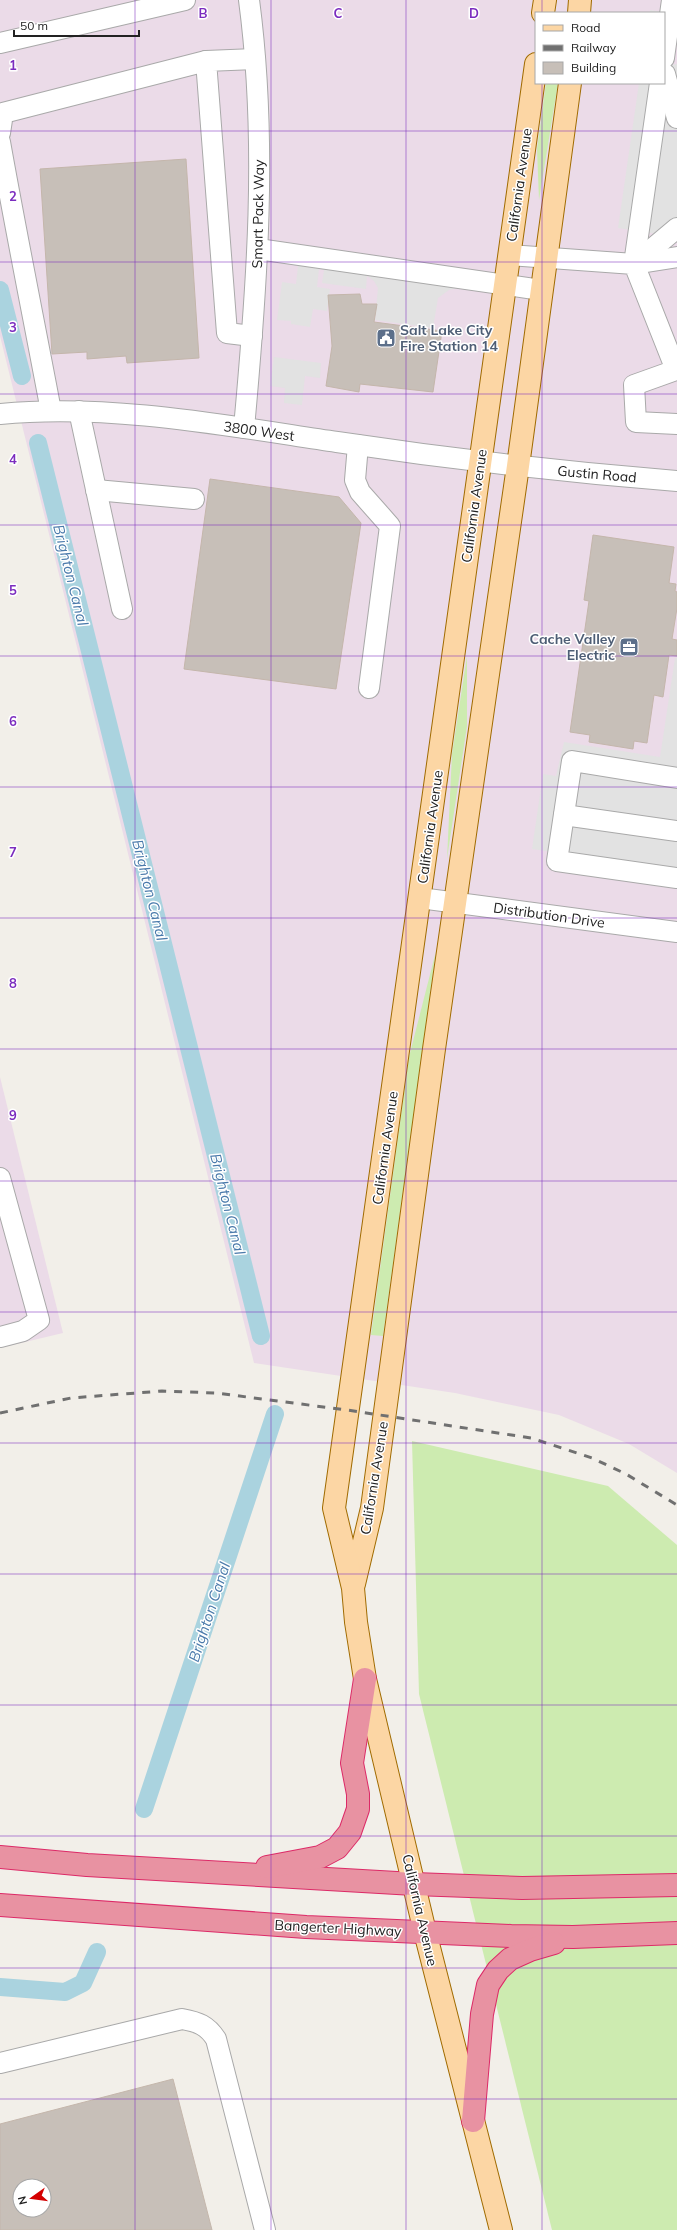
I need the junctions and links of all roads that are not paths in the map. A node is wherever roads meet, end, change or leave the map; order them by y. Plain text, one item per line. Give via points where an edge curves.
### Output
1 (185, 0) edge
2 (249, 0) edge
3 (545, 0) edge
4 (580, 0) edge
5 (672, 0) edge
6 (543, 12) edge
7 (579, 12) edge
8 (0, 43) edge
9 (665, 51) edge
10 (255, 59) junction
11 (206, 61) junction
12 (535, 71) edge
13 (665, 76) edge
14 (570, 84) edge
15 (660, 84) edge
16 (677, 118) edge
17 (0, 132) edge
18 (0, 142) edge
19 (677, 228) edge
20 (258, 249) junction
21 (509, 255) junction
22 (677, 257) edge
23 (546, 259) junction
24 (634, 264) junction
25 (505, 286) junction
26 (541, 290) junction
27 (252, 336) junction
28 (677, 369) edge
29 (51, 411) junction
30 (79, 411) junction
31 (0, 414) edge
32 (677, 424) edge
33 (244, 428) junction
34 (358, 445) junction
35 (480, 461) junction
36 (518, 466) junction
37 (677, 481) edge
38 (96, 490) junction
39 (194, 499) dead end
40 (122, 609) dead end
41 (369, 688) dead end
42 (677, 776) edge
43 (564, 815) junction
44 (677, 831) edge
45 (677, 878) edge
46 (420, 898) junction
47 (455, 903) junction
48 (677, 932) edge
49 (0, 1178) edge
50 (0, 1337) edge
51 (353, 1588) junction
52 (365, 1679) junction
53 (0, 1857) edge
54 (242, 1873) junction
55 (414, 1884) junction
56 (677, 1885) edge
57 (0, 1905) edge
58 (425, 1932) junction
59 (677, 1933) edge
60 (573, 1937) junction
61 (0, 2063) edge
62 (473, 2121) junction
63 (265, 2230) edge
64 (500, 2230) edge

1 - 8 street
2 - 10 street, Smart Pack Way
3 - 6 main road
4 - 7 main road
5 - 9 street
10 - 11 street
10 - 20 street, Smart Pack Way via 259,172
11 - 17 street via 3,113
11 - 27 street via 227,333
12 - 21 main road, California Avenue
13 - 16 street
14 - 23 main road, California Avenue
15 - 24 street
18 - 29 street via 21,265
19 - 24 street
20 - 25 street
20 - 27 street, Smart Pack Way
21 - 23 street
21 - 25 main road, California Avenue
22 - 24 street
23 - 24 street
23 - 26 main road, California Avenue
24 - 28 street
25 - 26 street
25 - 35 main road, California Avenue
26 - 36 main road, California Avenue
27 - 33 street, Smart Pack Way
28 - 32 street via 634,385 636,422
29 - 30 street, 3800 West
29 - 31 street, 3800 West
30 - 33 street, 3800 West
30 - 38 street
33 - 34 street, 3800 West
34 - 35 street, 3800 West
34 - 41 street via 355,480 360,492 390,526
35 - 36 street, 3800 West
35 - 46 main road, California Avenue
36 - 37 street, Gustin Road via 570,473
36 - 47 main road, California Avenue
38 - 39 street
38 - 40 street
42 - 43 street via 572,761
43 - 44 street
43 - 45 street via 557,862
46 - 47 street, Distribution Drive
46 - 51 main road, California Avenue via 334,1508
47 - 48 street, Distribution Drive
47 - 51 main road, California Avenue via 372,1508
49 - 50 street via 38,1320 23,1331
51 - 52 main road, California Avenue
52 - 54 highway via 352,1763 358,1809 350,1832 337,1848 320,1857
52 - 55 main road, California Avenue
53 - 54 highway via 87,1865
54 - 55 highway
55 - 56 highway via 522,1888
55 - 58 main road, California Avenue
57 - 58 highway, Bangerter Highway via 306,1927
58 - 60 highway, Bangerter Highway
58 - 62 main road, California Avenue
59 - 60 highway, Bangerter Highway
60 - 62 highway via 530,1950 510,1960 498,1970 488,1985 482,2014
61 - 63 street via 182,2019 200,2022 216,2039
62 - 64 main road, California Avenue

